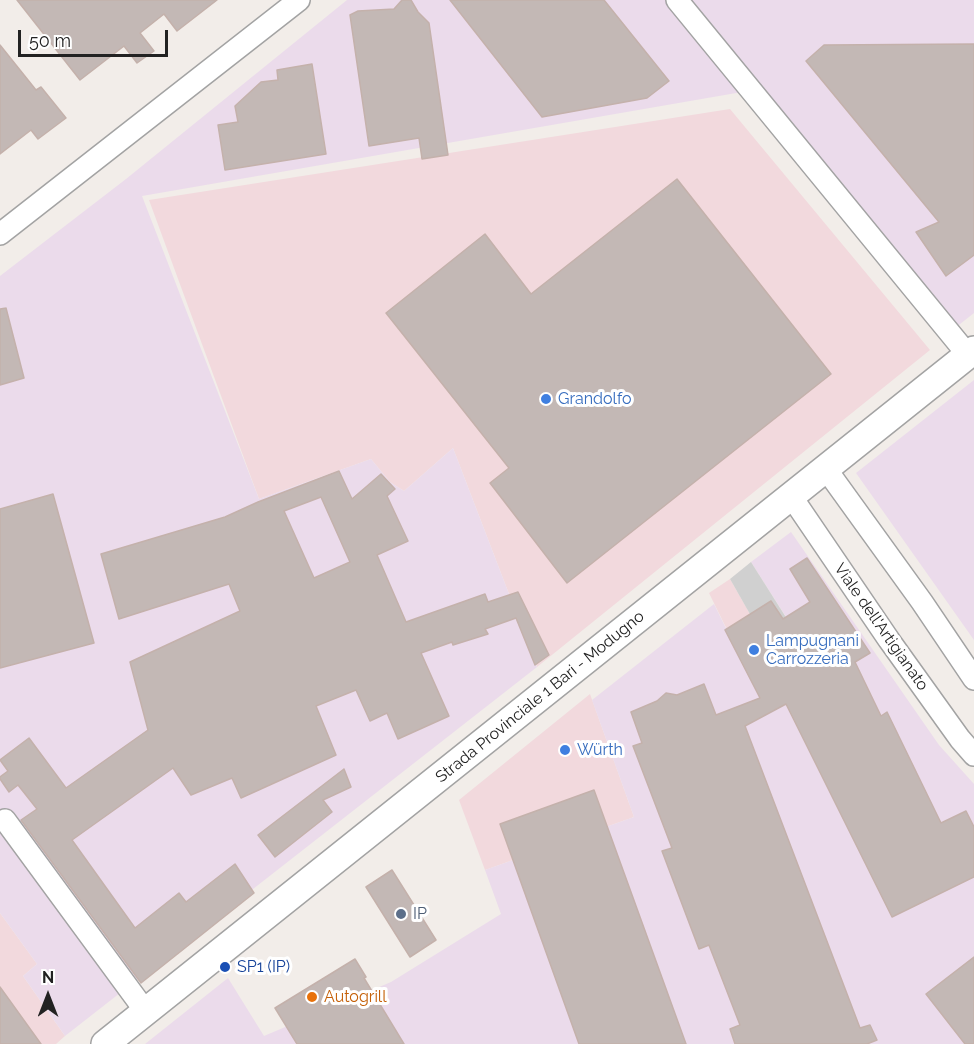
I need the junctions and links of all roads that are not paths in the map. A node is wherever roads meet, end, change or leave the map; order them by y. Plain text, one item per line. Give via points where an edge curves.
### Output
1 (299, 0) edge
2 (677, 0) edge
3 (0, 234) edge
4 (971, 352) edge
5 (825, 469) junction
6 (791, 496) junction
7 (974, 680) edge
8 (974, 755) edge
9 (5, 820) dead end
10 (146, 1012) junction
11 (105, 1044) edge

1 - 3 street
2 - 4 street
4 - 5 street, Strada Provinciale 1 Bari - Modugno
5 - 6 street, Strada Provinciale 1 Bari - Modugno
5 - 7 street
6 - 8 street, Viale dell'Artigianato via 889,640
6 - 10 street, Strada Provinciale 1 Bari - Modugno
9 - 10 street
10 - 11 street, Strada Provinciale 1 Bari - Modugno

